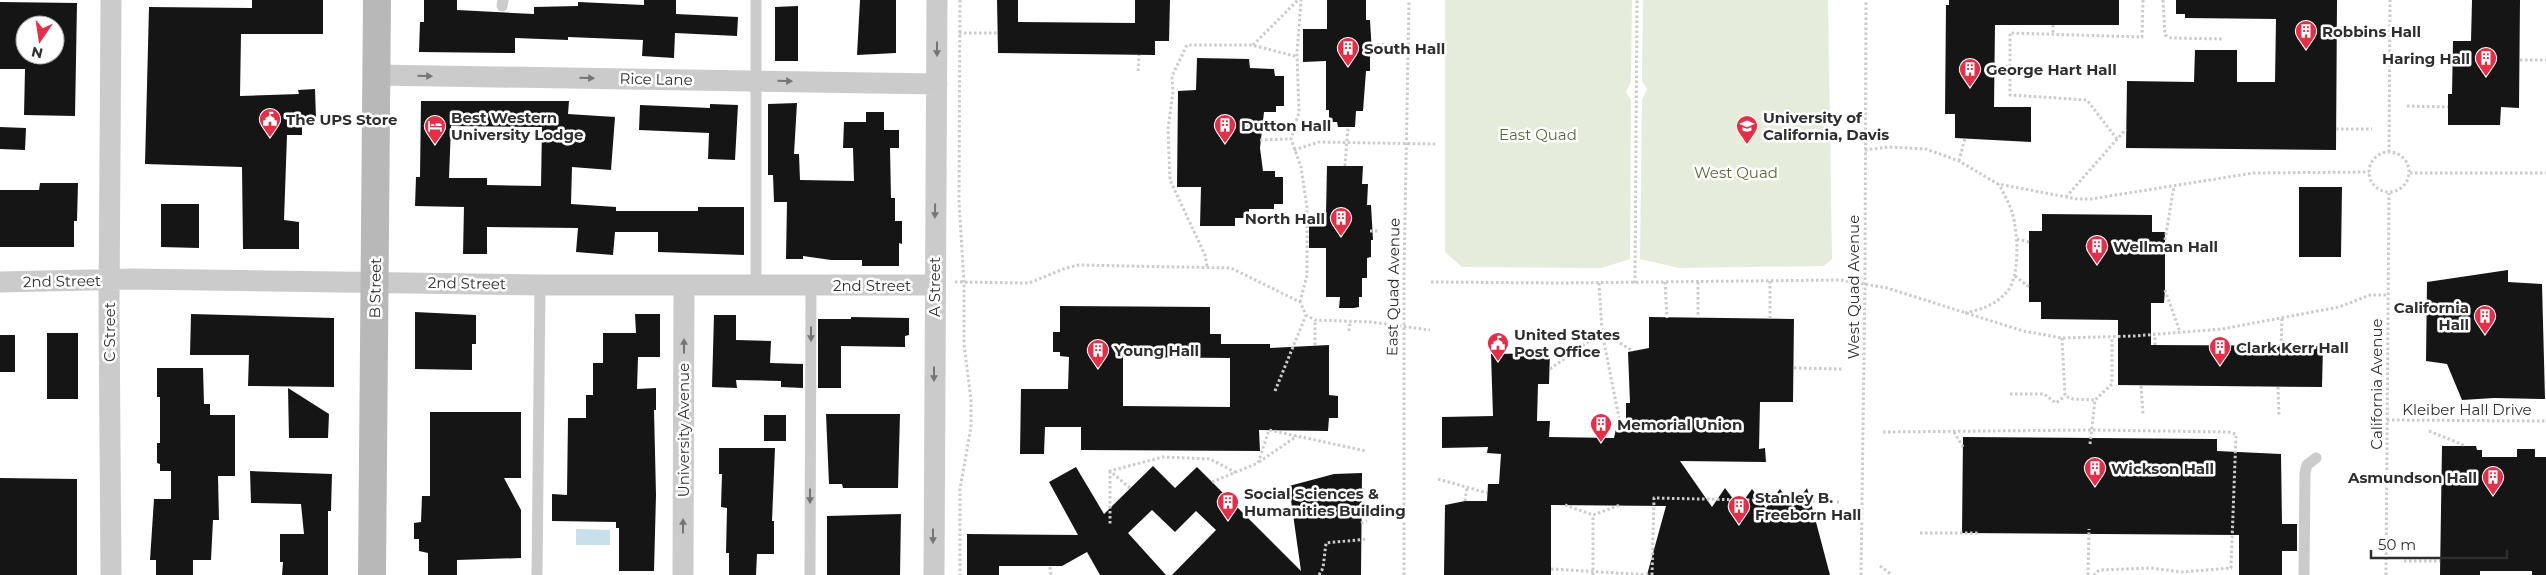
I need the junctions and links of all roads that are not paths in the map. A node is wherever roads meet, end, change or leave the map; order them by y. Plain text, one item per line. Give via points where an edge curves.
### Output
1 (111, 0) edge
2 (377, 0) edge
3 (756, 0) edge
4 (937, 0) edge
5 (376, 75) junction
6 (756, 80) junction
7 (937, 84) junction
8 (110, 281) junction
9 (375, 281) junction
10 (0, 282) edge
11 (684, 284) junction
12 (540, 285) junction
13 (756, 285) junction
14 (811, 285) junction
15 (934, 285) junction
16 (2316, 458) dead end
17 (111, 575) edge
18 (372, 575) edge
19 (537, 575) edge
20 (683, 575) edge
21 (810, 575) edge
22 (934, 575) edge
23 (2304, 575) edge

1 - 8 street, C Street
2 - 5 street, B Street
3 - 6 lane
4 -> 7 street, A Street
5 -> 6 street, Rice Lane
5 - 9 street, B Street
6 -> 7 street, Rice Lane
6 - 13 lane
7 -> 15 street, A Street
8 - 9 street, 2nd Street
8 - 10 street, 2nd Street
8 - 17 street, C Street
9 - 12 street, 2nd Street
9 - 18 street, B Street
11 - 12 street, 2nd Street
11 - 13 street, 2nd Street
20 -> 11 street, University Avenue
12 - 19 lane
13 - 14 street, 2nd Street
14 - 15 street, 2nd Street
14 -> 21 lane
15 -> 22 street, A Street
16 - 23 lane via 2307,465 2305,473

